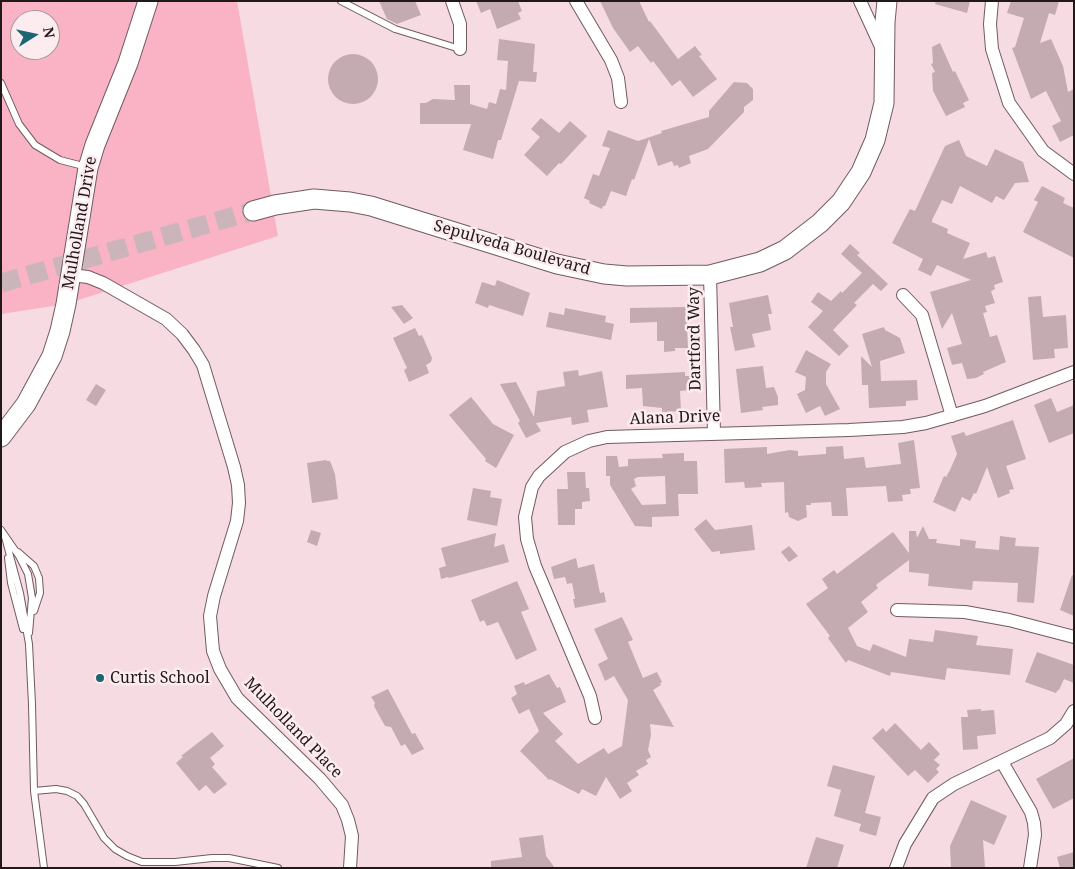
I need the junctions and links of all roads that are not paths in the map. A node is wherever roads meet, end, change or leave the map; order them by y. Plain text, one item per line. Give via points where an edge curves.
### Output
1 (148, 1) edge
2 (340, 1) edge
3 (452, 1) edge
4 (576, 1) edge
5 (860, 1) edge
6 (887, 1) edge
7 (992, 1) edge
8 (460, 49) joint
9 (884, 54) junction
10 (1, 82) edge
11 (621, 102) dead end
12 (88, 168) junction
13 (1074, 174) edge
14 (253, 211) tunnel mouth
15 (71, 275) junction
16 (710, 275) junction
17 (903, 295) dead end
18 (1074, 372) edge
19 (952, 416) junction
20 (714, 433) junction
21 (1, 438) edge
22 (1, 530) edge
23 (5, 537) junction
24 (897, 610) dead end
25 (1074, 637) edge
26 (28, 644) junction
27 (1074, 711) edge
28 (595, 718) dead end
29 (1002, 762) junction
30 (34, 791) junction
31 (44, 868) edge
32 (278, 868) edge
33 (350, 868) edge
34 (896, 868) edge
35 (1030, 868) edge

1 - 12 main road, Mulholland Drive
2 - 8 lane via 394,30
3 - 8 street via 460,24
4 - 11 street via 611,60 618,78
5 - 9 street
6 - 9 main road, Sepulveda Boulevard
7 - 13 street via 992,49 1009,103 1043,151
9 - 16 main road, Sepulveda Boulevard via 884,103 875,140 861,172 841,202 785,250 760,262
10 - 12 lane via 19,124 35,145 60,160
12 - 15 main road, Mulholland Drive
14 - 16 main road, Sepulveda Boulevard via 314,199 350,202 580,270 627,276
15 - 21 main road, Mulholland Drive via 52,356 26,404
15 - 33 street, Mulholland Place via 103,283 166,319 182,334 203,365 234,467 239,503 236,528 210,616 213,651 223,676 238,698 342,805 352,836
16 - 20 street, Dartford Way
17 - 19 street via 922,315
18 - 19 street, Alana Drive
19 - 20 street, Alana Drive via 902,427
20 - 28 street, Alana Drive via 607,436 589,441 565,452 532,487 525,517 526,539 534,566 590,696
22 - 23 lane
23 - 26 lane via 22,600
23 - 26 lane via 28,574 32,598
24 - 25 street via 965,612
26 - 30 lane
27 - 29 street via 1066,724 1050,738
29 - 34 street via 954,784 933,798 905,844
29 - 35 street via 1031,812 1035,835
30 - 31 lane
30 - 32 lane via 56,789 77,796 104,838 121,853 142,862 229,858

